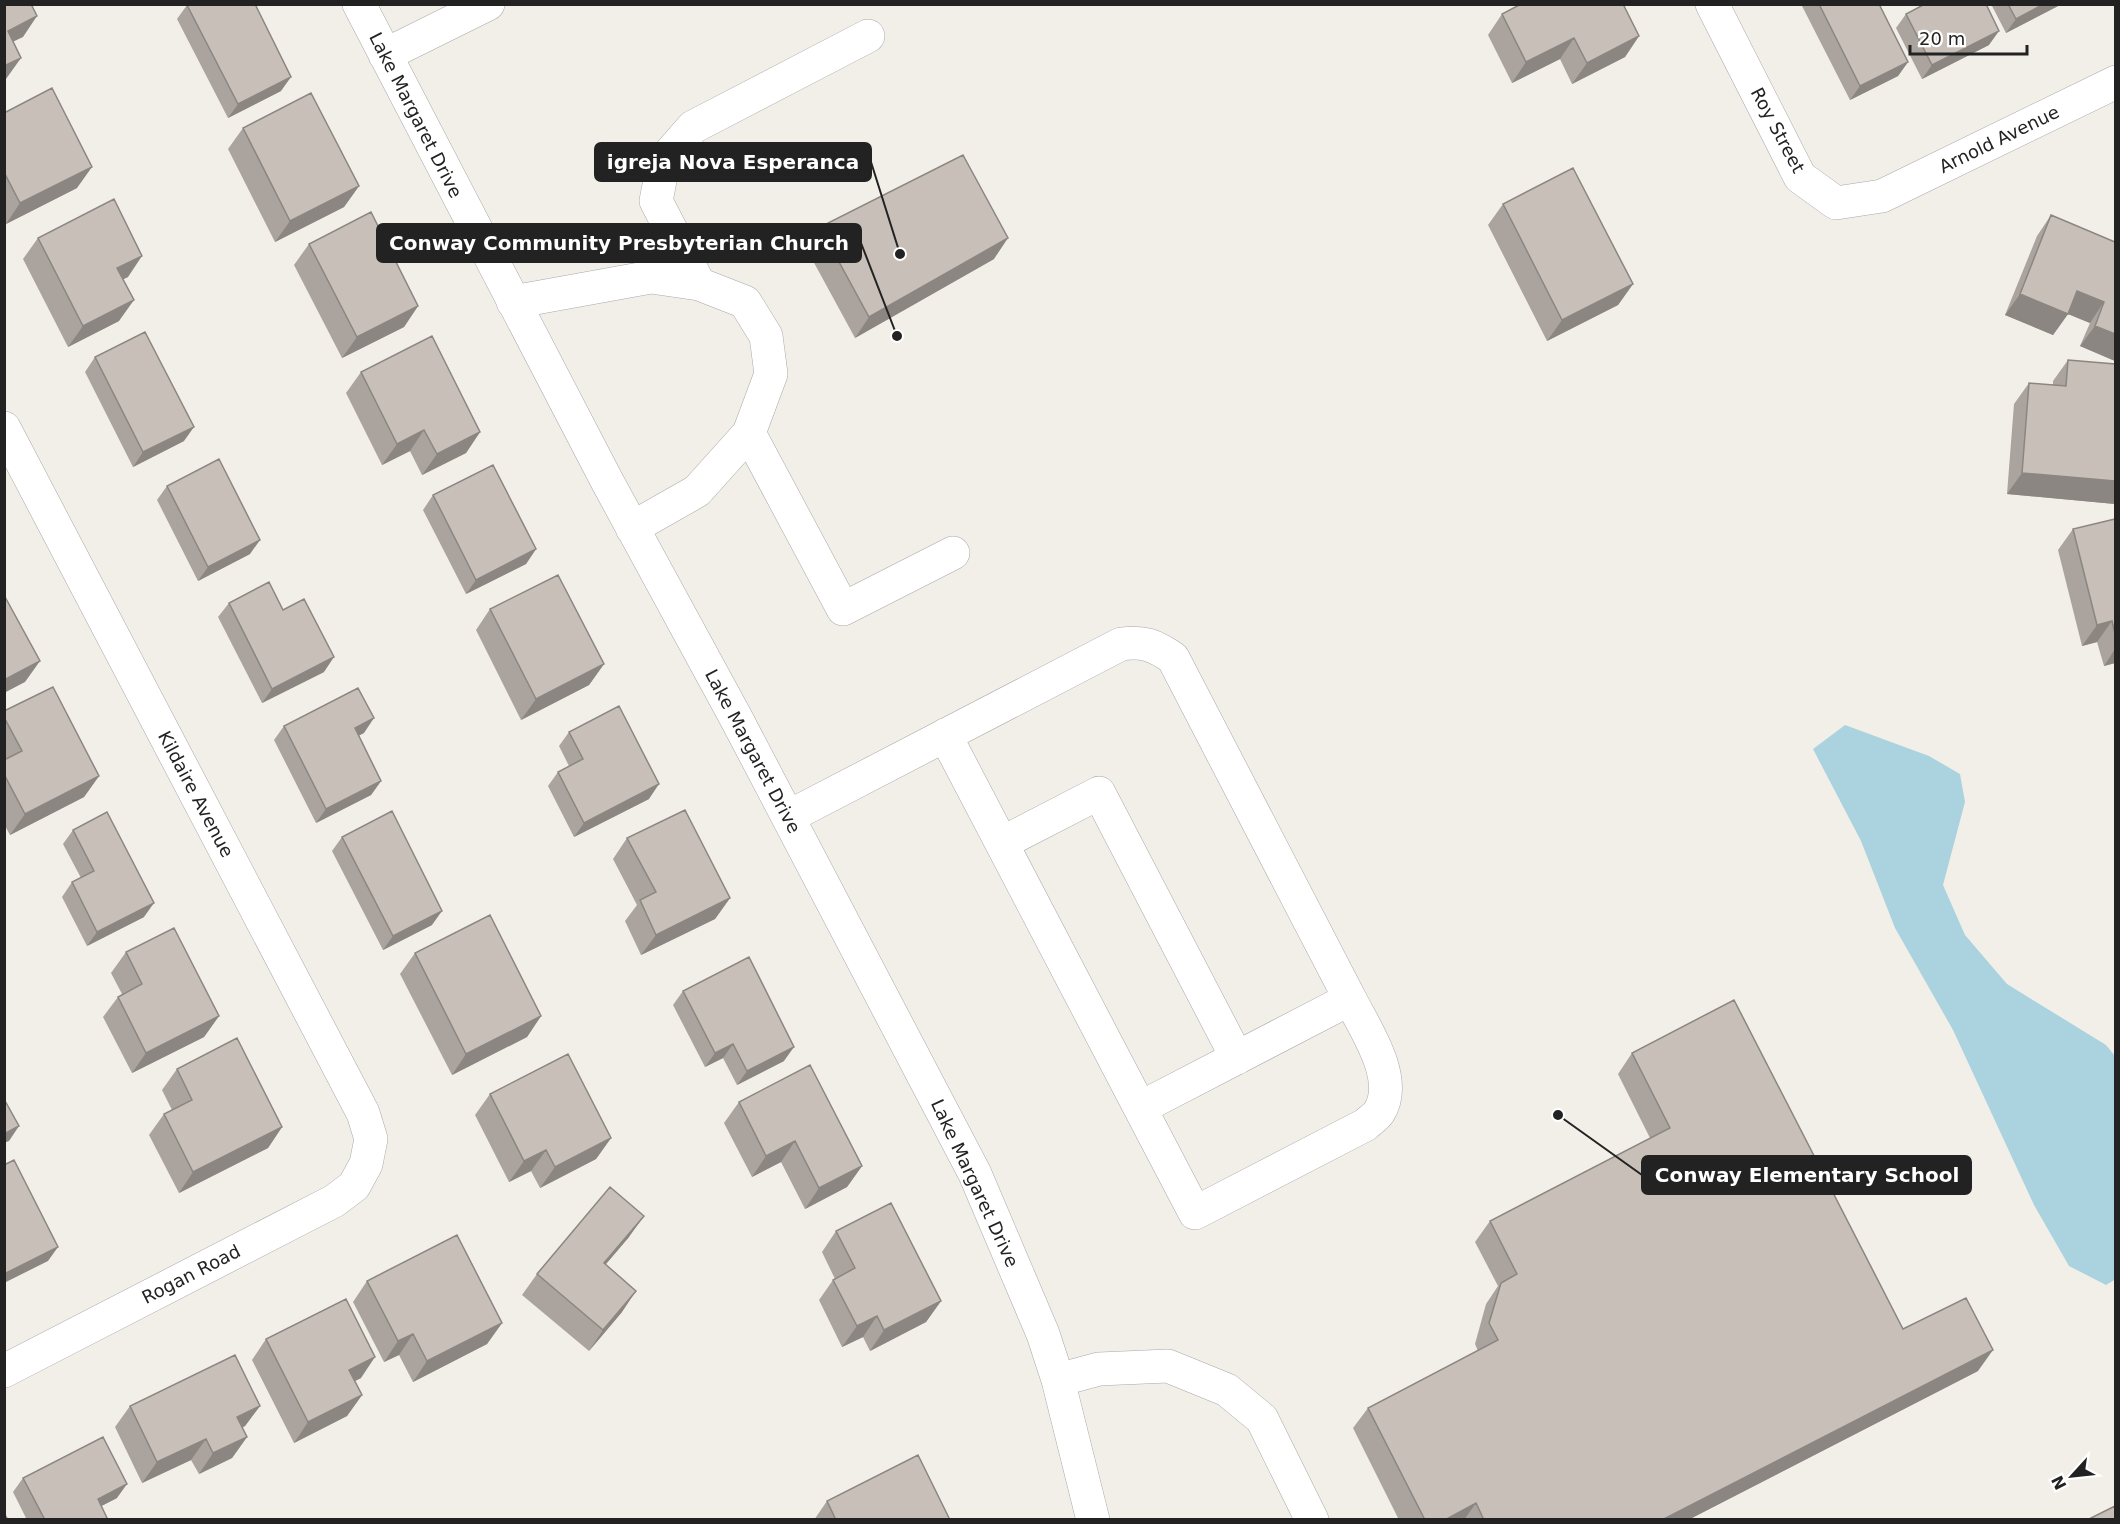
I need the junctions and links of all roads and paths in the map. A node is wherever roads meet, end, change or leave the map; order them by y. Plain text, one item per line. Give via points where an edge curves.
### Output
1 (359, 4) edge
2 (488, 4) edge
3 (1712, 4) edge
4 (868, 36) dead end
5 (386, 55) junction
6 (2115, 82) edge
7 (1882, 196) joint
8 (699, 284) junction
9 (513, 302) junction
10 (4, 428) edge
11 (748, 433) junction
12 (632, 528) junction
13 (953, 553) dead end
14 (945, 735) junction
15 (788, 817) junction
16 (1002, 843) junction
17 (1350, 999) junction
18 (1237, 1058) junction
19 (1140, 1108) junction
20 (366, 1164) joint
21 (4, 1371) edge
22 (1058, 1380) junction
23 (1093, 1520) edge
24 (1312, 1520) edge

1 - 5 street, Lake Margaret Drive
2 - 5 street
3 - 7 street, Roy Street via 1800,177 1836,203
4 - 8 street via 693,127 664,160 656,201
5 - 9 street, Lake Margaret Drive
6 - 7 street, Arnold Avenue
8 - 9 street via 651,277
8 - 11 street via 745,302 766,336 771,374
9 - 12 street, Lake Margaret Drive
10 - 20 street, Kildaire Avenue via 363,1113 371,1139
11 - 12 street via 697,491
11 - 13 street via 843,609
12 - 15 street, Lake Margaret Drive
14 - 15 street
14 - 16 street
14 - 17 street via 1121,644 1138,642 1157,647 1173,658
15 - 22 street, Lake Margaret Drive via 975,1174 1028,1296
16 - 18 street via 1099,793
16 - 19 street
17 - 18 street
17 - 19 street via 1380,1059 1385,1079 1379,1113 1365,1125 1195,1213
18 - 19 street
20 - 21 street, Rogan Road via 354,1186 334,1201
22 - 23 street, Lake Margaret Drive
22 - 24 street via 1099,1369 1168,1366 1227,1390 1262,1419

